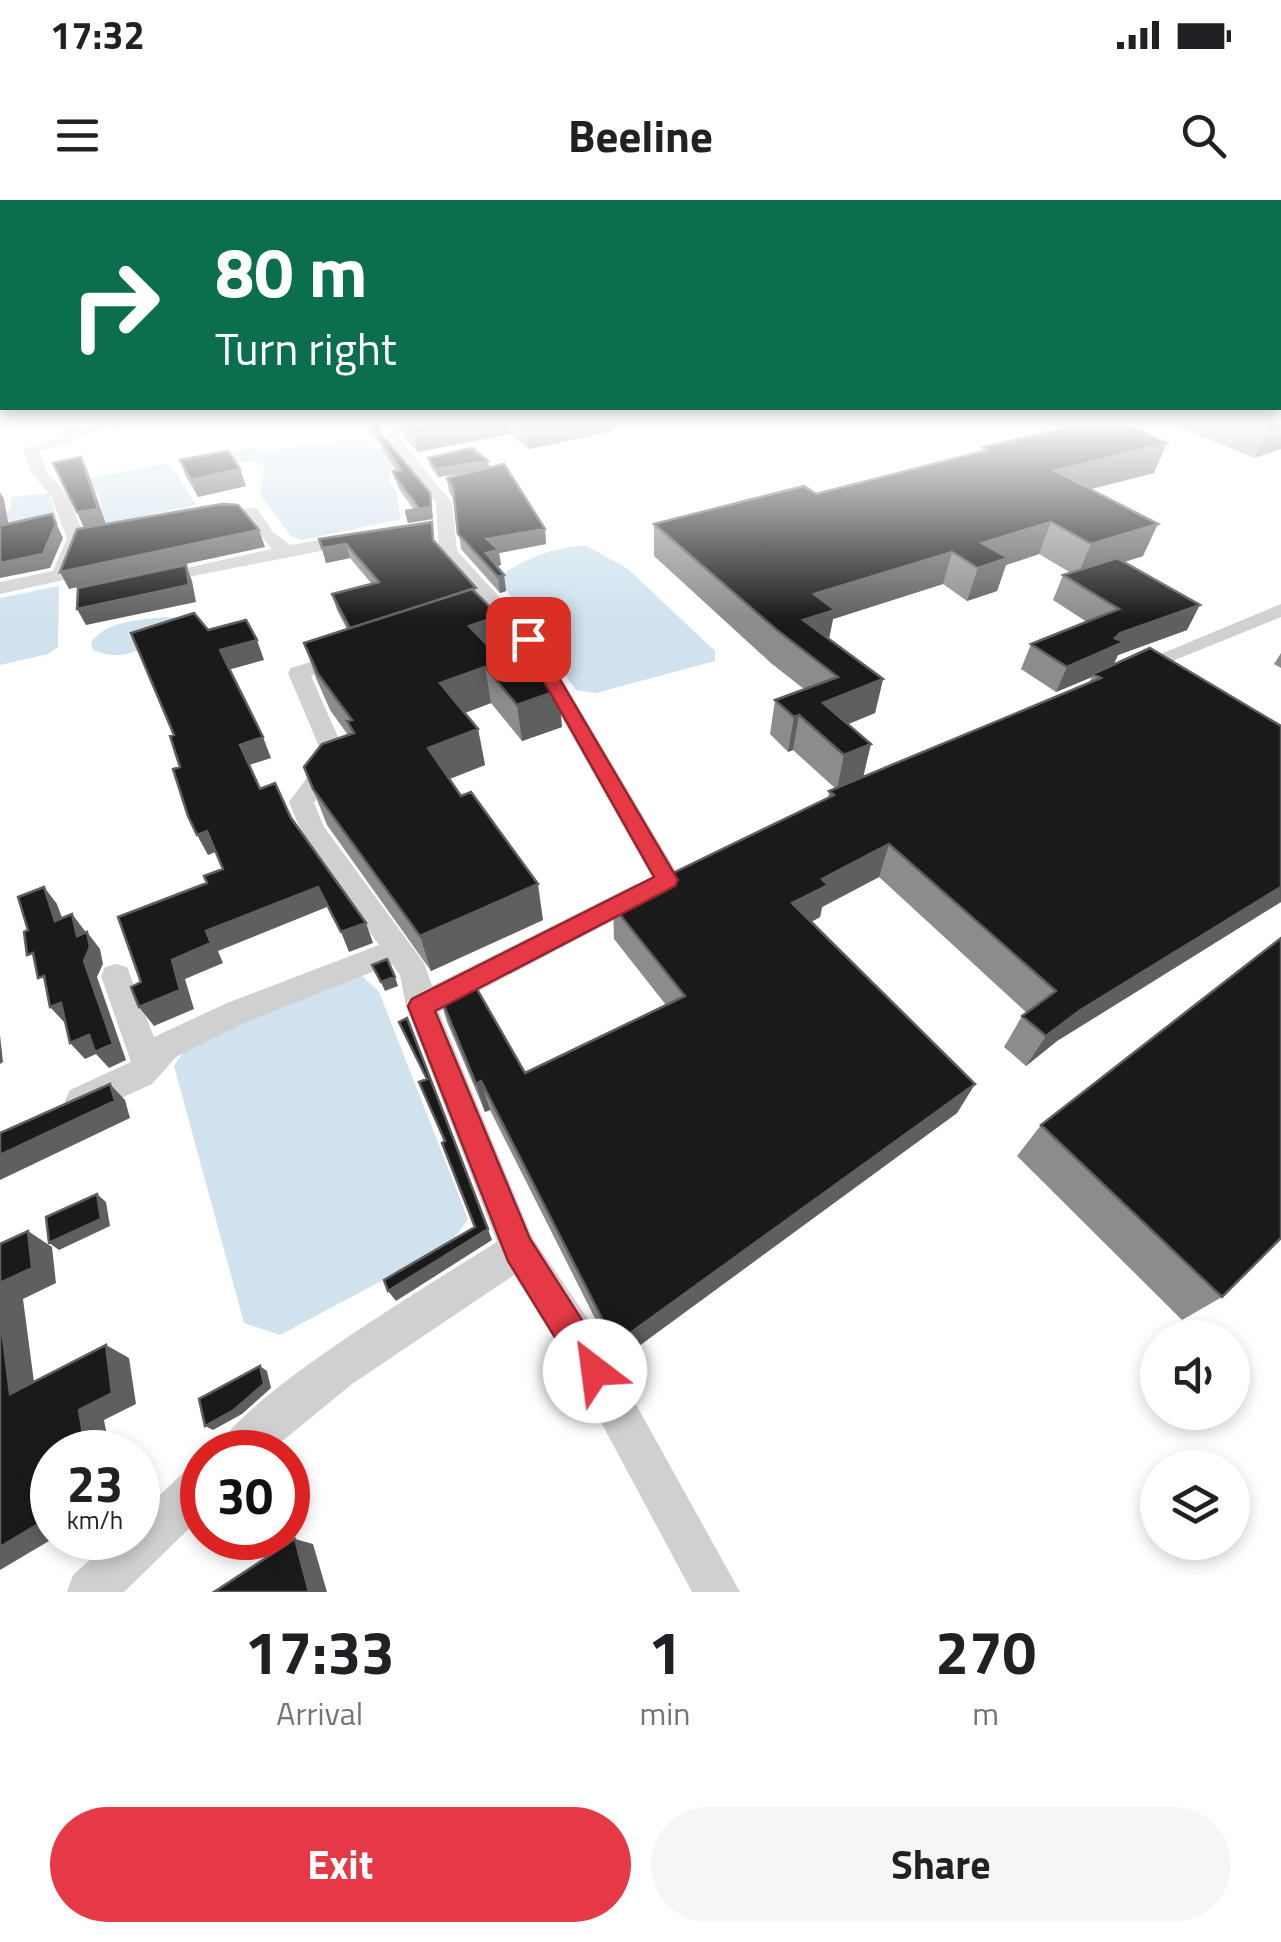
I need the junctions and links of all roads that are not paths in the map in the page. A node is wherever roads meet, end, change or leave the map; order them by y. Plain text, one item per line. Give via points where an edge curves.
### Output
1 (54, 489) edge
2 (438, 489) edge
3 (190, 519) edge
4 (376, 536) edge
5 (286, 551) junction
6 (138, 584) edge
7 (0, 588) edge
8 (497, 607) junction
9 (1281, 610) edge
10 (443, 625) edge
11 (371, 649) edge
12 (1134, 669) junction
13 (1098, 686) edge
14 (1166, 689) edge
15 (398, 950) junction
16 (116, 976) dead end
17 (421, 1006) junction
18 (148, 1066) junction
19 (48, 1116) edge
20 (519, 1250) junction
21 (261, 1430) edge
22 (180, 1507) edge
23 (90, 1592) edge
24 (716, 1592) edge

1 - 7 street via 86,536 61,575
2 - 8 street via 444,504 438,526 448,552
3 - 5 street via 250,513
4 - 5 street
5 - 6 street
8 - 10 street
8 - 17 street via 528,639 676,876
9 - 12 street
11 - 15 street via 299,673 334,758 302,802 312,830
12 - 13 street
12 - 14 street
15 - 17 street via 414,972
15 - 18 street via 238,1012 166,1047
16 - 18 street
17 - 20 street
18 - 19 street
20 - 21 street via 397,1327
20 - 24 street via 578,1339
22 - 23 street

